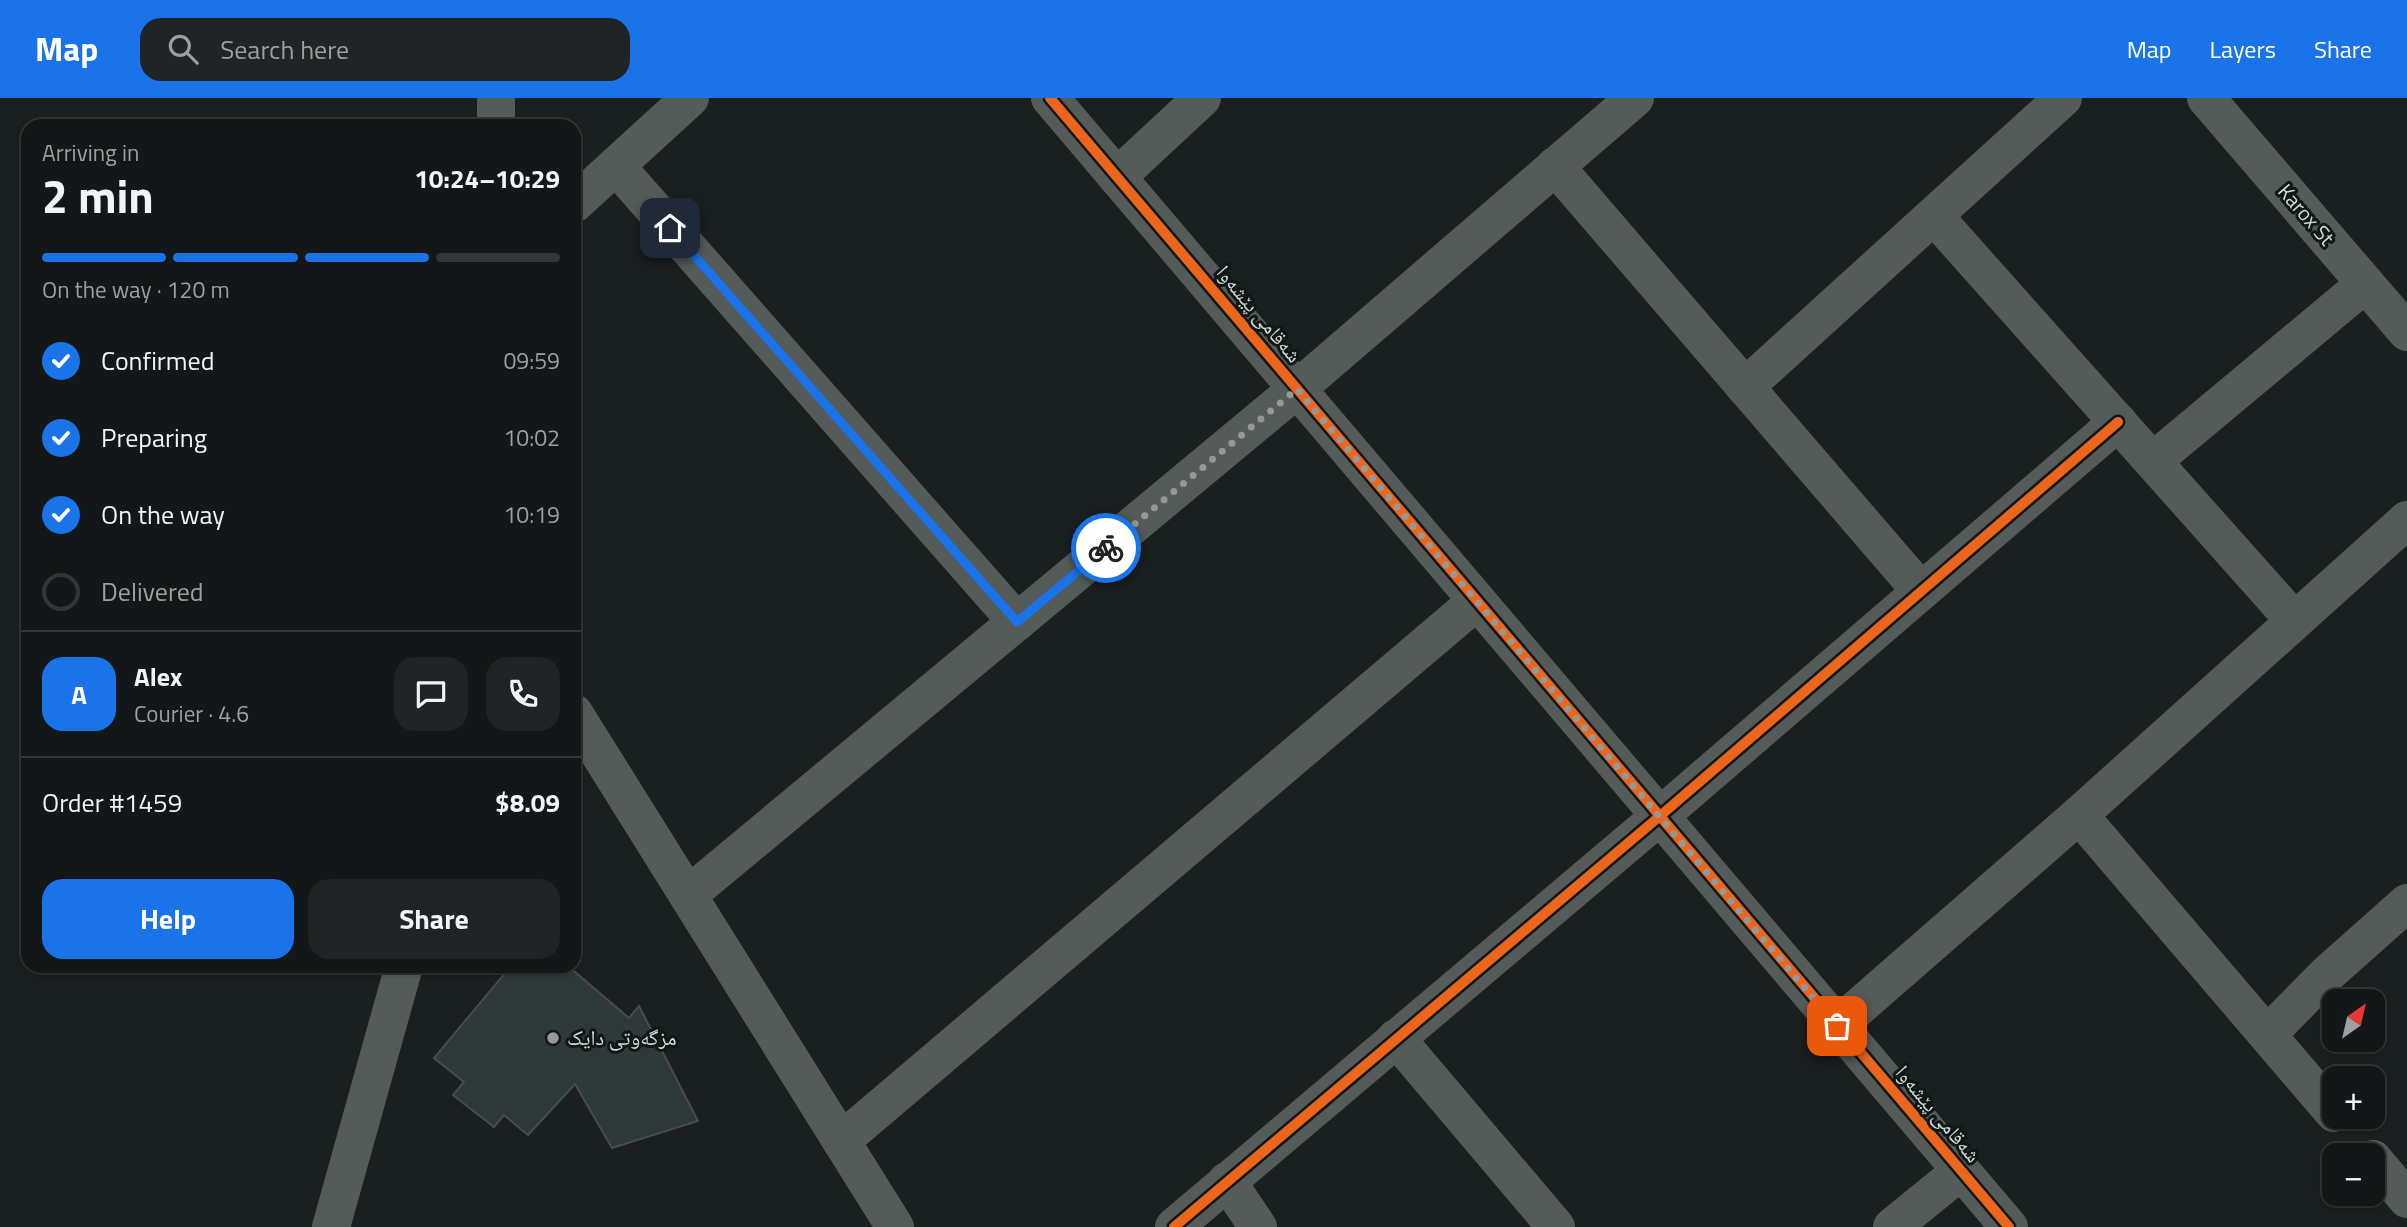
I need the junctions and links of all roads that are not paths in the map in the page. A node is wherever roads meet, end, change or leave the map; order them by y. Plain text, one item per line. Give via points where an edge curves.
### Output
1 (496, 98) edge
2 (690, 98) edge
3 (1050, 98) edge
4 (1202, 98) edge
5 (1635, 98) edge
6 (2063, 98) edge
7 (2206, 98) edge
8 (496, 119) edge
9 (615, 166) junction
10 (1555, 166) junction
11 (1117, 177) junction
12 (581, 198) edge
13 (1934, 216) junction
14 (2365, 284) junction
15 (2407, 332) edge
16 (1745, 387) junction
17 (1297, 389) junction
18 (2118, 422) junction
19 (2153, 461) junction
20 (2407, 520) edge
21 (1920, 590) junction
22 (1477, 601) junction
23 (2294, 620) junction
24 (1017, 622) junction
25 (581, 724) edge
26 (2079, 815) junction
27 (1660, 816) junction
28 (688, 895) junction
29 (2407, 903) edge
30 (402, 973) edge
31 (1837, 1026) junction
32 (2268, 1034) junction
33 (1396, 1038) junction
34 (2322, 1098) edge
35 (2348, 1129) edge
36 (841, 1141) junction
37 (2359, 1143) edge
38 (1961, 1171) junction
39 (2385, 1173) edge
40 (1227, 1181) junction
41 (2407, 1199) edge
42 (331, 1227) edge
43 (895, 1227) edge
44 (1174, 1227) edge
45 (1258, 1227) edge
46 (1556, 1227) edge
47 (1892, 1227) edge
48 (2009, 1227) edge

1 - 8 street
2 - 9 street
3 - 11 street, شەقامی پێشەوا
4 - 11 street
5 - 10 street
6 - 13 street
7 - 14 street, Karox St
9 - 12 street
9 - 24 street
10 - 16 street
10 - 17 street
11 - 17 street, شەقامی پێشەوا
13 - 16 street
13 - 18 street
14 - 15 street, Karox St
14 - 19 street
16 - 21 street
17 - 22 street, شەقامی پێشەوا
17 - 24 street
18 - 19 street
18 - 21 street
19 - 23 street
20 - 23 street
21 - 27 street
22 - 27 street, شەقامی پێشەوا
22 - 36 street
23 - 26 street
24 - 28 street
25 - 28 street
26 - 31 street
26 - 32 street
27 - 31 street, شەقامی پێشەوا
27 - 33 street
28 - 36 street
29 - 32 street
30 - 42 street
31 - 38 street, شەقامی پێشەوا
32 - 34 street
33 - 40 street
33 - 46 street
35 - 37 street
36 - 43 street
38 - 47 street
38 - 48 street, شەقامی پێشەوا
39 - 41 street
40 - 44 street
40 - 45 street

